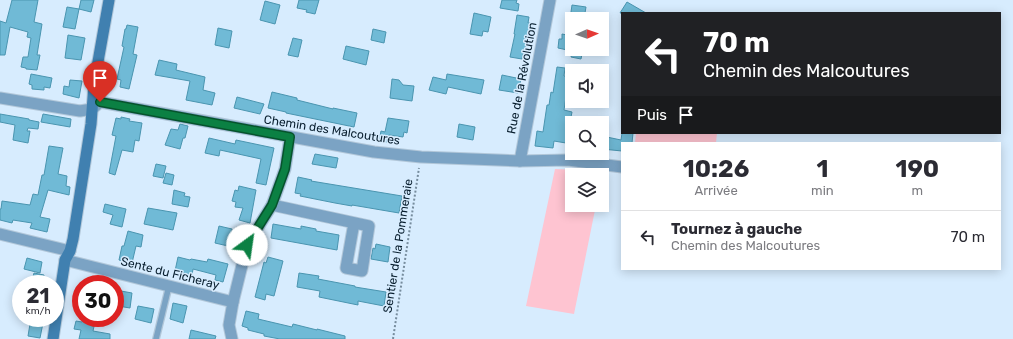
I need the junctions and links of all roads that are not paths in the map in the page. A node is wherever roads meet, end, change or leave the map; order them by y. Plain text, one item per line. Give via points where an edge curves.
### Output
1 (109, 0) edge
2 (550, 0) edge
3 (0, 98) edge
4 (92, 109) junction
5 (290, 137) junction
6 (520, 161) junction
7 (621, 167) edge
8 (272, 205) junction
9 (354, 223) dead end
10 (0, 234) edge
11 (68, 256) junction
12 (169, 286) junction
13 (233, 302) junction
14 (53, 339) edge
15 (156, 339) edge
16 (232, 339) edge

1 - 4 main road
2 - 6 street, Rue de la Révolution
3 - 4 street via 80,111
4 - 5 street, Chemin des Malcoutures via 100,102
4 - 11 main road
5 - 6 street, Chemin des Malcoutures via 374,152 421,157
5 - 8 street via 285,169
6 - 7 street, Chemin des Malcoutures via 568,160
8 - 9 street
8 - 13 street via 247,245
10 - 11 street, Sente du Ficheray
11 - 12 street, Sente du Ficheray
11 - 14 main road
12 - 13 street, Sente du Ficheray
12 - 15 lane
13 - 16 street via 229,325

